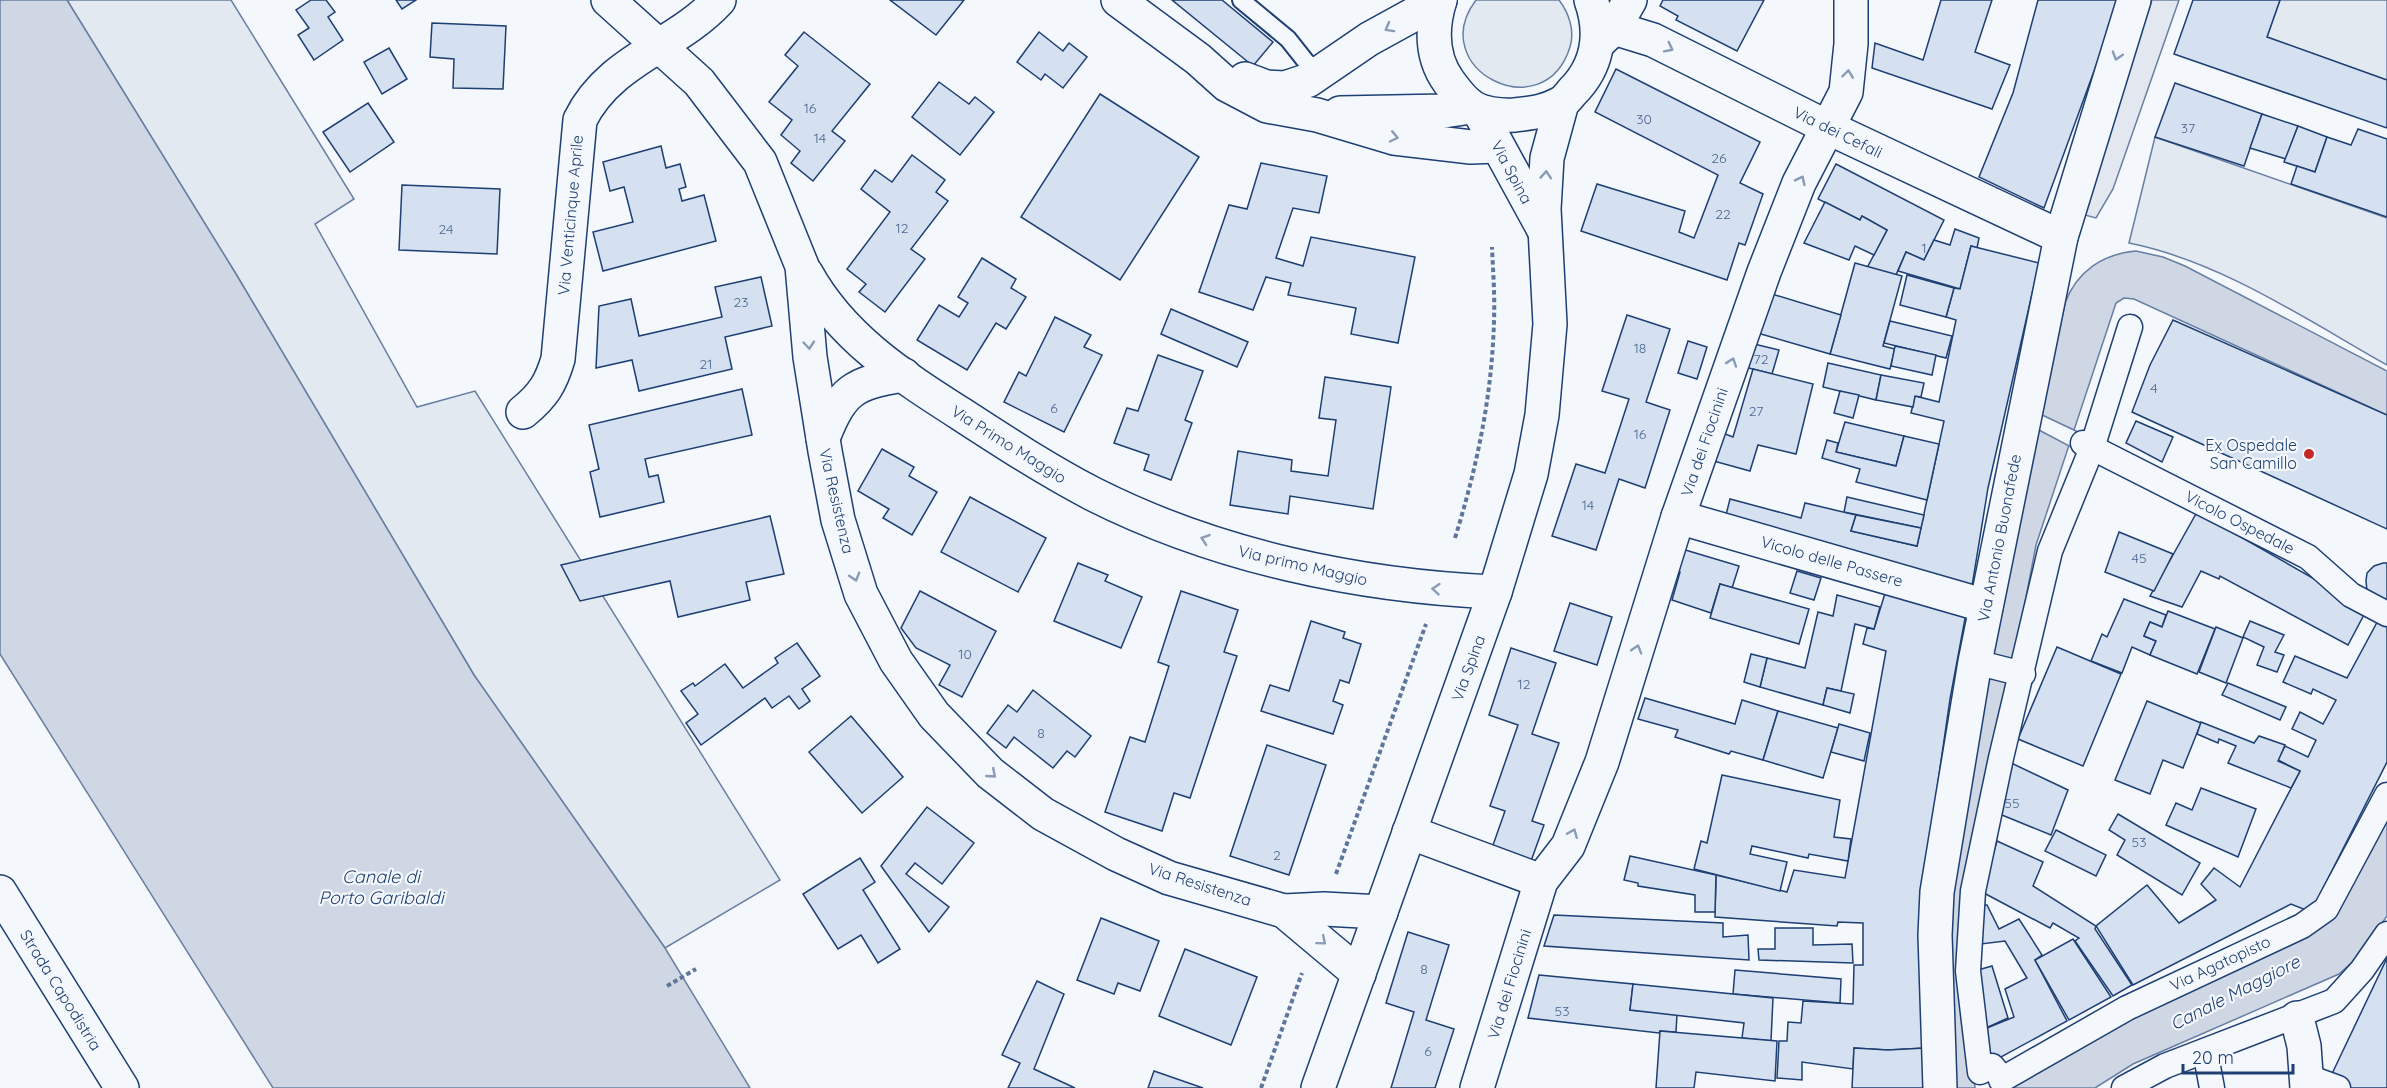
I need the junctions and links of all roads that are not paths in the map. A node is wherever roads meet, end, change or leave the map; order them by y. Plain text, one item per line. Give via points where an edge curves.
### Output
1 (608, 0) edge
2 (719, 0) edge
3 (1118, 0) edge
4 (1241, 0) edge
5 (1440, 0) edge
6 (1591, 0) edge
7 (1630, 0) edge
8 (1851, 0) edge
9 (2134, 0) edge
10 (1606, 36) junction
11 (659, 46) junction
12 (1198, 59) junction
13 (1324, 71) junction
14 (1562, 103) junction
15 (1475, 109) junction
16 (1359, 111) junction
17 (1317, 116) junction
18 (1829, 128) junction
19 (1497, 146) junction
20 (1545, 233) junction
21 (2061, 237) junction
22 (802, 266) junction
23 (2130, 327) dead end
24 (904, 375) junction
25 (523, 412) dead end
26 (823, 438) junction
27 (2088, 445) junction
28 (1118, 505) joint
29 (1678, 517) junction
30 (1495, 592) junction
31 (1986, 606) junction
32 (2387, 614) edge
33 (1982, 664) junction
34 (2017, 673) junction
35 (2387, 795) edge
36 (1409, 832) junction
37 (1540, 881) junction
38 (0, 892) edge
39 (1284, 910) junction
40 (1381, 912) junction
41 (2387, 934) edge
42 (1359, 974) junction
43 (2297, 1018) junction
44 (2205, 1051) junction
45 (2318, 1084) edge
46 (122, 1088) edge
47 (1318, 1088) edge
48 (1477, 1088) edge
49 (1940, 1088) edge
50 (2124, 1088) edge
51 (2212, 1088) edge

1 - 11 street, Via Resistenza
2 - 11 street, Via Venticinque Aprile
3 - 12 street
4 - 13 lane via 1288,39 1307,63
5 -> 13 street via 1369,39
5 - 15 street, Via Spina via 1434,18 1437,58 1445,76
6 - 10 street via 1598,25
7 - 10 street
18 -> 8 street, Via dei Fiocinini via 1846,92
9 -> 21 street, Via Antonio Buonafede
10 - 14 street via 1582,82
10 -> 18 street, Via dei Cefali via 1653,40
11 - 22 street, Via Resistenza via 699,82 760,162
11 - 25 street, Via Venticinque Aprile via 602,86 580,120 558,359 550,385
12 - 13 street via 1266,87 1285,88
12 - 17 street via 1227,85 1267,106
13 - 16 street via 1337,79
14 - 15 street via 1541,112 1506,116
20 -> 14 street, Via Spina via 1547,159
15 - 16 street
15 - 19 street, Via Spina
16 - 17 street
17 -> 19 street via 1394,138 1471,147
18 - 21 street, Via dei Cefali
29 -> 18 street, Via dei Fiocinini via 1764,272 1799,183
19 - 20 street, Via Spina
20 - 30 street, Via Spina via 1550,324 1542,415 1532,474
21 - 31 street, Via Antonio Buonafede via 2028,419
22 - 24 street, Via Primo Maggio via 821,302 841,325
22 -> 26 street, Via Resistenza via 810,357
23 - 27 street
24 - 26 street via 857,387 842,399
24 - 28 street, Via Primo Maggio via 1037,463
26 -> 39 street, Via Resistenza via 838,520 861,594 896,662 934,716 990,773 1043,814 1169,878
27 - 32 street, Vicolo Ospedale via 2308,557 2351,596
27 - 34 street via 2050,551
30 -> 28 street, Via primo Maggio via 1413,587 1327,573 1234,549
29 - 31 street, Vicolo delle Passere
37 -> 29 street, Via dei Fiocinini via 1568,846 1602,762
30 - 36 street, Via Spina
31 - 33 street, Via Antonio Buonafede
33 - 34 street
33 - 49 street, Via Antonio Buonafede via 1937,892
34 - 35 street, Via Agatopisto via 1969,934 1968,971 1980,1072 1992,1066 2002,1079 2127,1008 2302,926 2326,909
36 - 37 street
36 - 40 street, Via Spina
37 - 48 street, Via dei Fiocinini
38 - 46 street, Strada Capodistria
39 - 40 street, Via Resistenza
39 -> 42 street, Via Resistenza
40 - 42 street, Via Spina
41 - 43 street via 2334,1001
42 - 47 street, Via Spina
43 - 44 street
43 - 45 street
44 - 50 street
44 - 51 street

